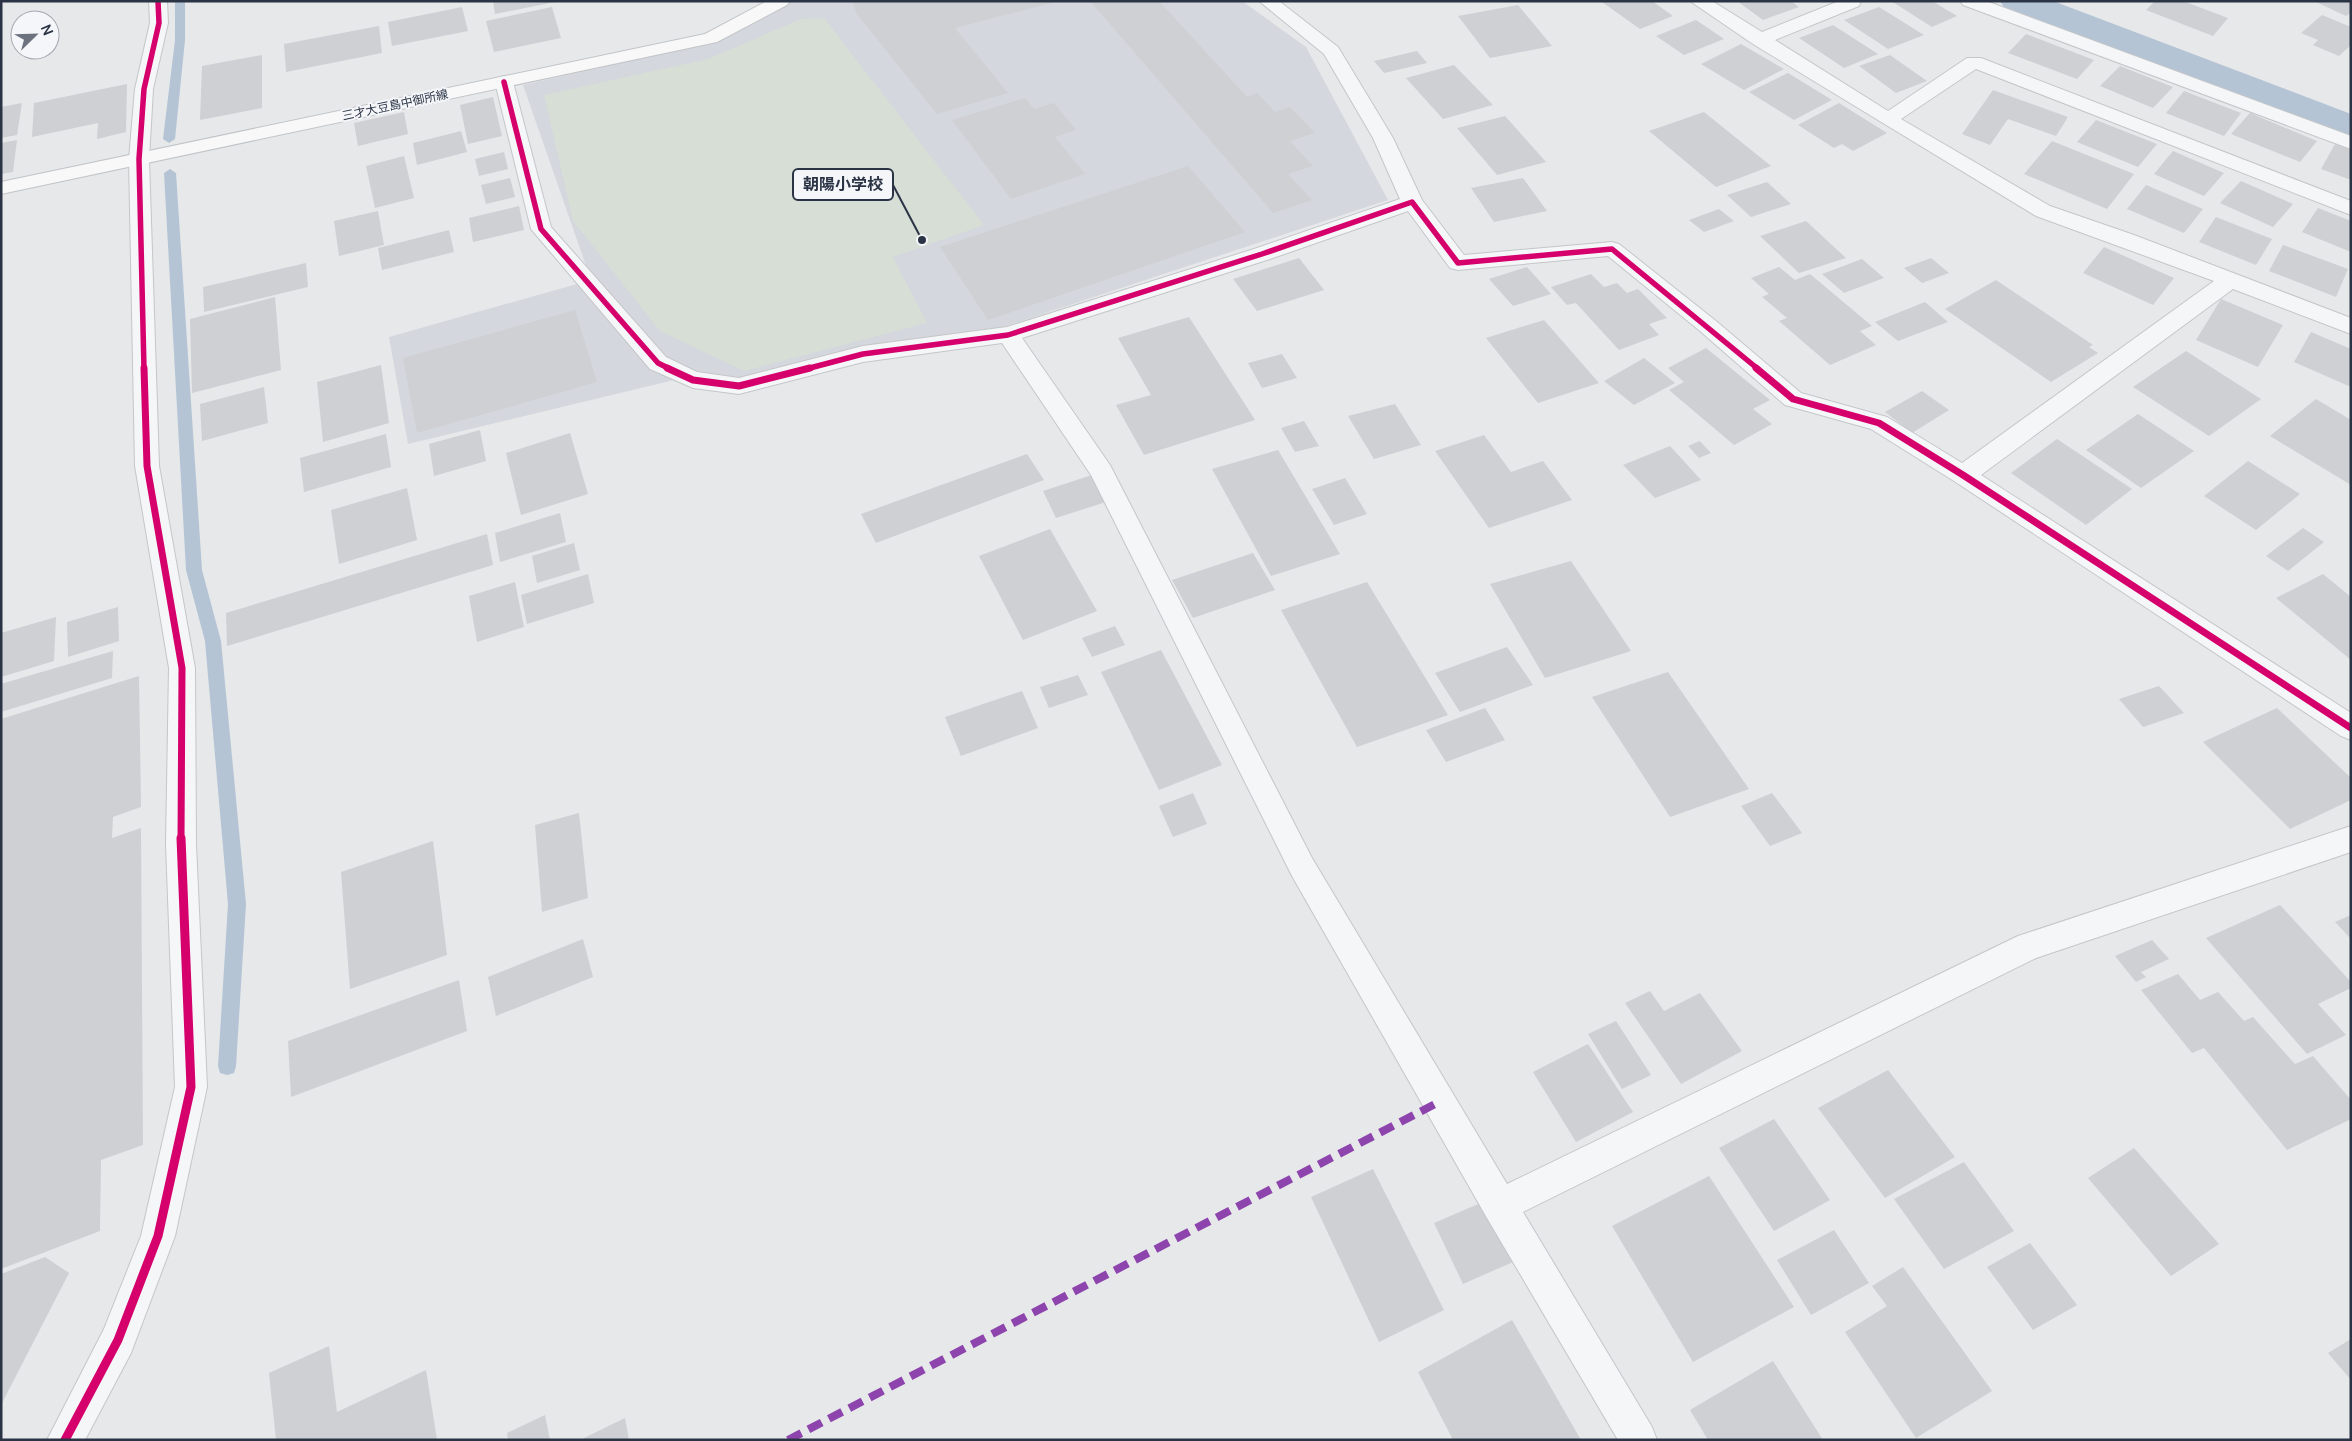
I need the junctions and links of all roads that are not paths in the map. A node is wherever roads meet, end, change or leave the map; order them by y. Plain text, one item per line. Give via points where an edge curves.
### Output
1 (158, 1) edge
2 (782, 1) edge
3 (1268, 1) edge
4 (1698, 1) edge
5 (1969, 1) edge
6 (1853, 2) edge
7 (1759, 40) junction
8 (504, 82) junction
9 (1888, 119) junction
10 (2351, 143) edge
11 (139, 159) junction
12 (1, 188) edge
13 (1412, 202) junction
14 (2351, 209) edge
15 (2231, 280) junction
16 (2351, 326) edge
17 (1008, 335) junction
18 (1963, 475) junction
19 (2351, 728) edge
20 (2351, 839) edge
21 (1499, 1206) junction
22 (65, 1440) edge
23 (1639, 1440) edge

1 - 11 street via 159,24 144,89
2 - 8 main road, 三才大豆島中御所線 via 711,38
3 - 13 street via 1331,51 1383,138
4 - 7 street
5 - 10 street
6 - 7 street
7 - 9 street
8 - 11 main road, 三才大豆島中御所線
8 - 17 street via 541,229 658,363 693,380 739,386 863,354
9 - 14 street via 1974,62
9 - 15 street via 2043,211
11 - 12 main road, 三才大豆島中御所線
11 - 22 street via 147,466 182,668 181,844 191,1087 158,1236 118,1340
13 - 17 street
13 - 18 street via 1458,263 1612,249 1793,399 1879,423
15 - 16 street
15 - 18 street
17 - 21 street via 1101,471 1302,867
18 - 19 street
20 - 21 street via 2030,946
21 - 23 street

